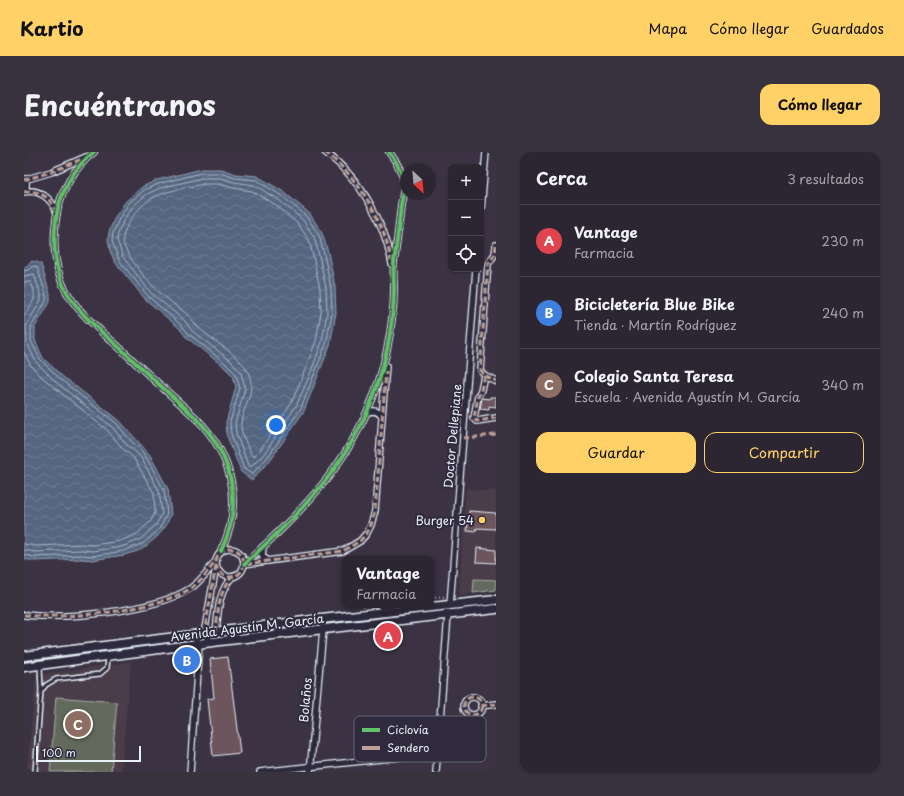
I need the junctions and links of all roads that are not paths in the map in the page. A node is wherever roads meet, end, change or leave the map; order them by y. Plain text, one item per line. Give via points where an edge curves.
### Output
1 (327, 152) edge
2 (388, 152) edge
3 (486, 152) edge
4 (93, 153) edge
5 (25, 179) edge
6 (25, 192) edge
7 (482, 200) edge
8 (57, 213) junction
9 (399, 235) junction
10 (385, 237) junction
11 (496, 245) edge
12 (393, 270) junction
13 (476, 272) edge
14 (387, 350) junction
15 (484, 375) junction
16 (496, 382) edge
17 (368, 412) junction
18 (382, 417) junction
19 (496, 418) edge
20 (263, 547) junction
21 (221, 551) junction
22 (268, 561) junction
23 (216, 564) junction
24 (244, 564) junction
25 (232, 577) junction
26 (496, 600) edge
27 (450, 605) junction
28 (434, 607) edge
29 (424, 608) edge
30 (496, 609) edge
31 (208, 612) junction
32 (218, 613) junction
33 (24, 615) edge
34 (448, 615) junction
35 (323, 630) junction
36 (216, 632) junction
37 (204, 634) junction
38 (193, 635) junction
39 (212, 642) junction
40 (199, 644) junction
41 (24, 656) edge
42 (108, 656) junction
43 (40, 665) junction
44 (24, 666) edge
45 (41, 692) junction
46 (496, 704) edge
47 (481, 706) dead end
48 (440, 716) edge
49 (366, 762) edge
50 (437, 762) edge
51 (310, 769) edge
52 (34, 772) edge
53 (190, 772) edge
54 (260, 772) edge
55 (436, 772) edge

1 - 10 street via 364,193
2 - 9 street via 400,171 404,186
3 - 7 street
4 - 5 street via 72,164
4 - 8 street via 69,181
5 - 6 street
6 - 8 street via 34,191 44,196
8 - 21 street via 54,238 57,263 63,285 74,303 206,428 223,455 230,474 233,510 230,530
9 - 10 street via 391,240
9 - 12 street
10 - 12 street
11 - 15 street via 495,254 488,264 480,370
12 - 14 street
13 - 27 street, Doctor Dellepiane
14 - 17 street
14 - 18 street
15 - 16 street
15 - 19 street via 474,418 477,421
17 - 18 street via 378,412
17 - 20 street via 349,448 328,479 289,523
18 - 22 street via 375,511 367,533 343,552
20 - 22 street via 262,556
20 - 24 street
21 - 23 street
21 - 24 street via 235,549 242,555
22 - 24 street
23 - 25 street via 220,573
23 - 31 street
23 - 33 street via 191,588 165,600 91,614
24 - 25 street via 240,573
25 - 32 street via 221,593
26 - 27 main road, Avenida Agustín M. García
27 - 28 main road, Avenida Agustín M. García
29 - 36 main road, Avenida Agustín M. García
30 - 34 main road, Avenida Agustín M. García
31 - 32 street
31 - 37 street
32 - 36 street
34 - 35 main road, Avenida Agustín M. García
34 - 48 street
35 - 39 main road, Avenida Agustín M. García
35 - 51 street, Bolaños
36 - 37 main road, Avenida Agustín M. García
37 - 38 main road, Avenida Agustín M. García
37 - 39 street
38 - 40 street
38 - 41 main road, Avenida Agustín M. García
39 - 40 main road, Avenida Agustín M. García
40 - 42 main road, Avenida Agustín M. García
40 - 53 street
42 - 43 main road, Avenida Agustín M. García
42 - 45 lane via 107,668 100,674 56,679
43 - 44 main road, Avenida Agustín M. García
43 - 45 lane
45 - 52 lane
46 - 47 street
49 - 51 street
50 - 55 street
51 - 54 street

